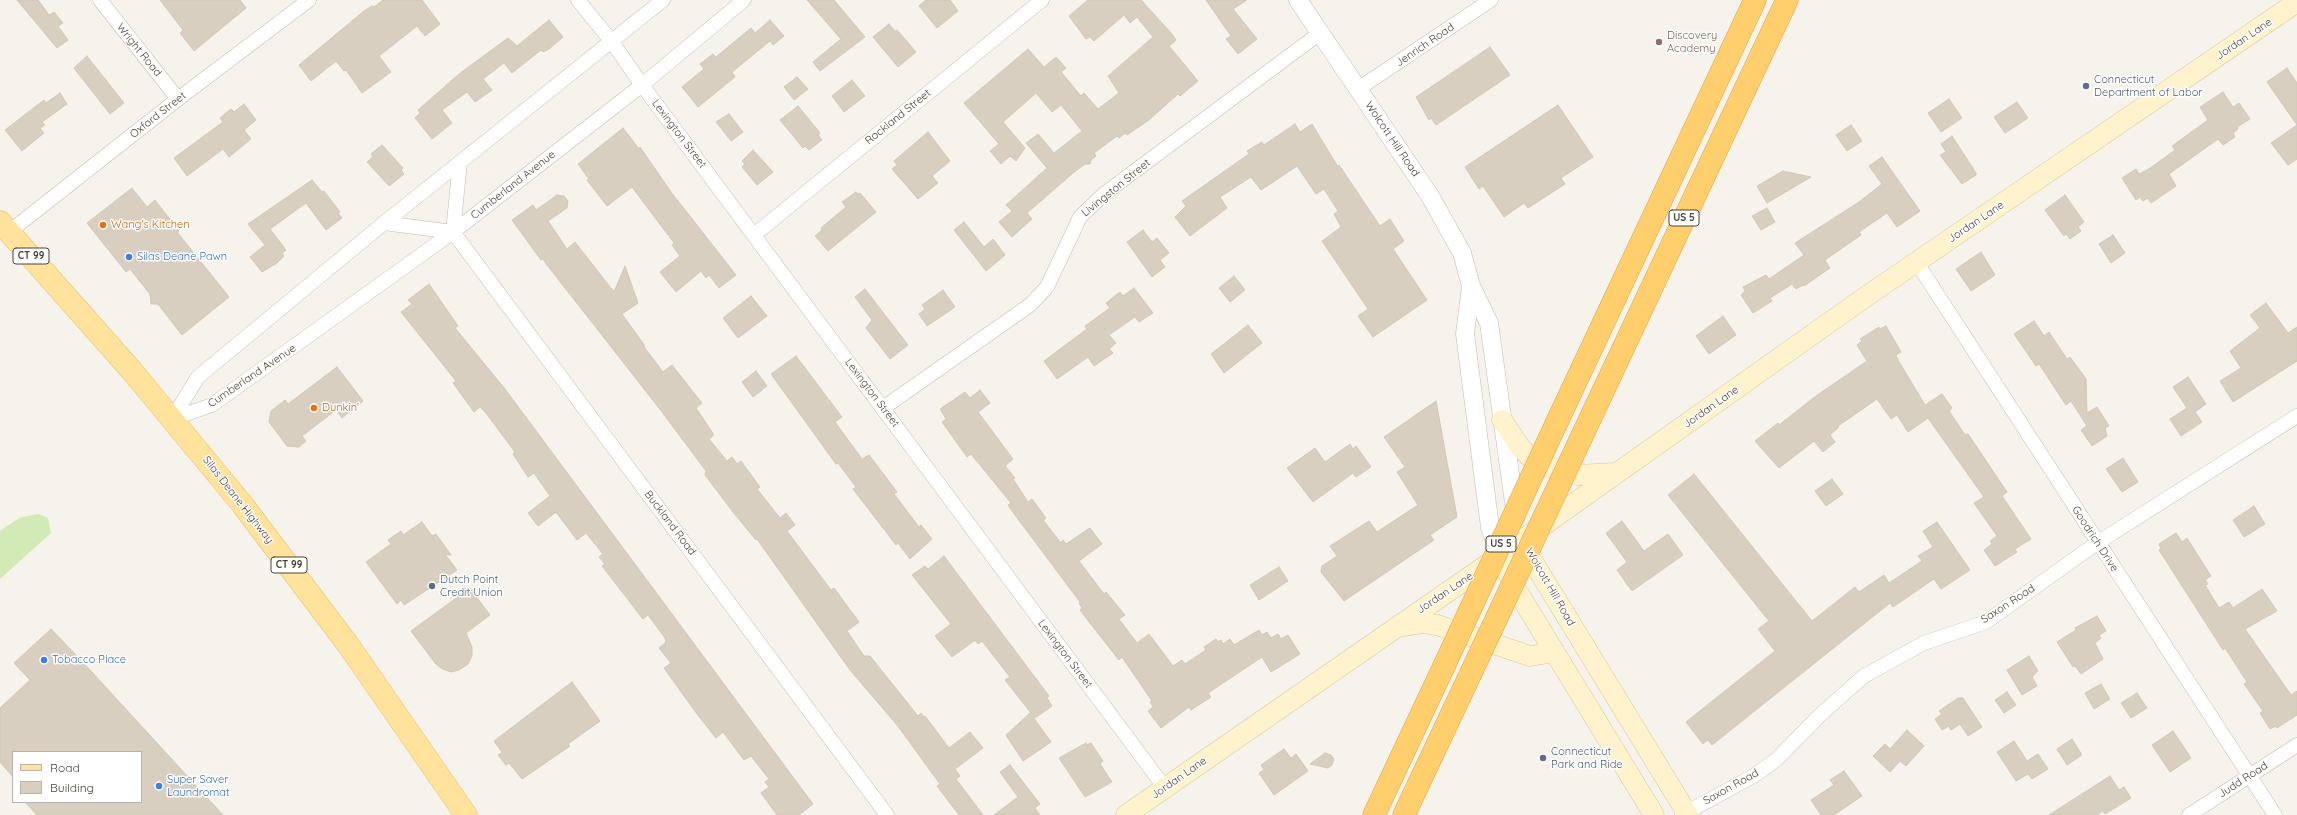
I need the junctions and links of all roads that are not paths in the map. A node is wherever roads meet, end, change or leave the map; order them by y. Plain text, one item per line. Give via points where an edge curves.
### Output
1 (100, 0) edge
2 (309, 0) edge
3 (578, 0) edge
4 (663, 0) edge
5 (744, 0) edge
6 (1042, 0) edge
7 (1298, 0) edge
8 (1491, 0) edge
9 (1755, 0) edge
10 (1787, 0) edge
11 (2297, 2) edge
12 (1320, 33) junction
13 (612, 42) junction
14 (642, 85) junction
15 (1358, 89) junction
16 (178, 99) junction
17 (460, 162) junction
18 (384, 223) junction
19 (5, 227) edge
20 (453, 232) junction
21 (754, 235) junction
22 (1917, 262) junction
23 (1471, 286) junction
24 (1494, 359) junction
25 (1469, 362) junction
26 (884, 408) junction
27 (2297, 416) edge
28 (172, 419) junction
29 (1502, 420) junction
30 (1618, 472) junction
31 (1524, 539) junction
32 (2097, 543) junction
33 (1500, 556) junction
34 (1395, 628) junction
35 (1555, 652) junction
36 (2297, 745) edge
37 (2250, 776) junction
38 (1165, 788) junction
39 (1685, 814) edge
40 (466, 815) edge
41 (887, 815) edge
42 (1126, 815) edge
43 (1374, 815) edge
44 (1404, 815) edge
45 (1654, 815) edge
46 (2189, 815) edge
47 (2275, 815) edge

1 - 16 street, Wright Road
2 - 16 street, Oxford Street
3 - 13 street, Lexington Street
4 - 13 street
5 - 14 street, Cumberland Avenue
6 - 21 street, Rockland Street
7 - 12 street, Wolcott Hill Road
8 - 15 street, Jenrich Road
9 - 43 highway, US 5, bridge
10 - 44 highway, US 5, bridge
11 - 22 main road, Jordan Lane
12 - 15 street, Wolcott Hill Road
12 - 26 street, Livingston Street via 1104,194 1080,217 1047,287 1030,305
13 - 14 street, Lexington Street
13 - 17 street
14 - 20 street, Cumberland Avenue
14 - 21 street, Lexington Street
15 - 23 street, Wolcott Hill Road via 1445,220 1464,258
16 - 19 street, Oxford Street
17 - 18 street
17 - 20 street
18 - 20 street
18 - 28 street via 198,377
19 - 28 main road, Silas Deane Highway / CT 99
20 - 28 street, Cumberland Avenue via 212,405
20 - 41 street, Buckland Road
21 - 26 street, Lexington Street
22 - 30 main road, Jordan Lane
22 - 32 street, Goodrich Drive
23 - 24 street, Wolcott Hill Road via 1489,323
23 - 25 street, Wolcott Hill Road via 1465,334
24 - 25 street
24 - 29 street, Wolcott Hill Road
25 - 33 street, Wolcott Hill Road via 1490,527
26 - 38 street, Lexington Street
27 - 32 street, Saxon Road
28 - 40 main road, Silas Deane Highway / CT 99 via 297,576 399,716
29 - 30 main road via 1520,447 1545,466 1577,475
29 - 31 street, Wolcott Hill Road via 1515,512
30 - 31 main road, Jordan Lane
31 - 33 main road, Jordan Lane
31 - 39 main road, Wolcott Hill Road via 1535,565
32 - 37 street, Goodrich Drive
32 - 39 street, Saxon Road via 1986,622 1924,643 1864,676 1820,715 1777,759 1755,775
33 - 34 main road, Jordan Lane
33 - 35 main road, Wolcott Hill Road via 1513,584
34 - 35 main road via 1410,624 1430,624 1530,656
34 - 38 main road, Jordan Lane
35 - 45 main road, Wolcott Hill Road
36 - 37 street, Judd Road
37 - 46 street, Judd Road
37 - 47 street, Goodrich Drive
38 - 42 main road, Jordan Lane

